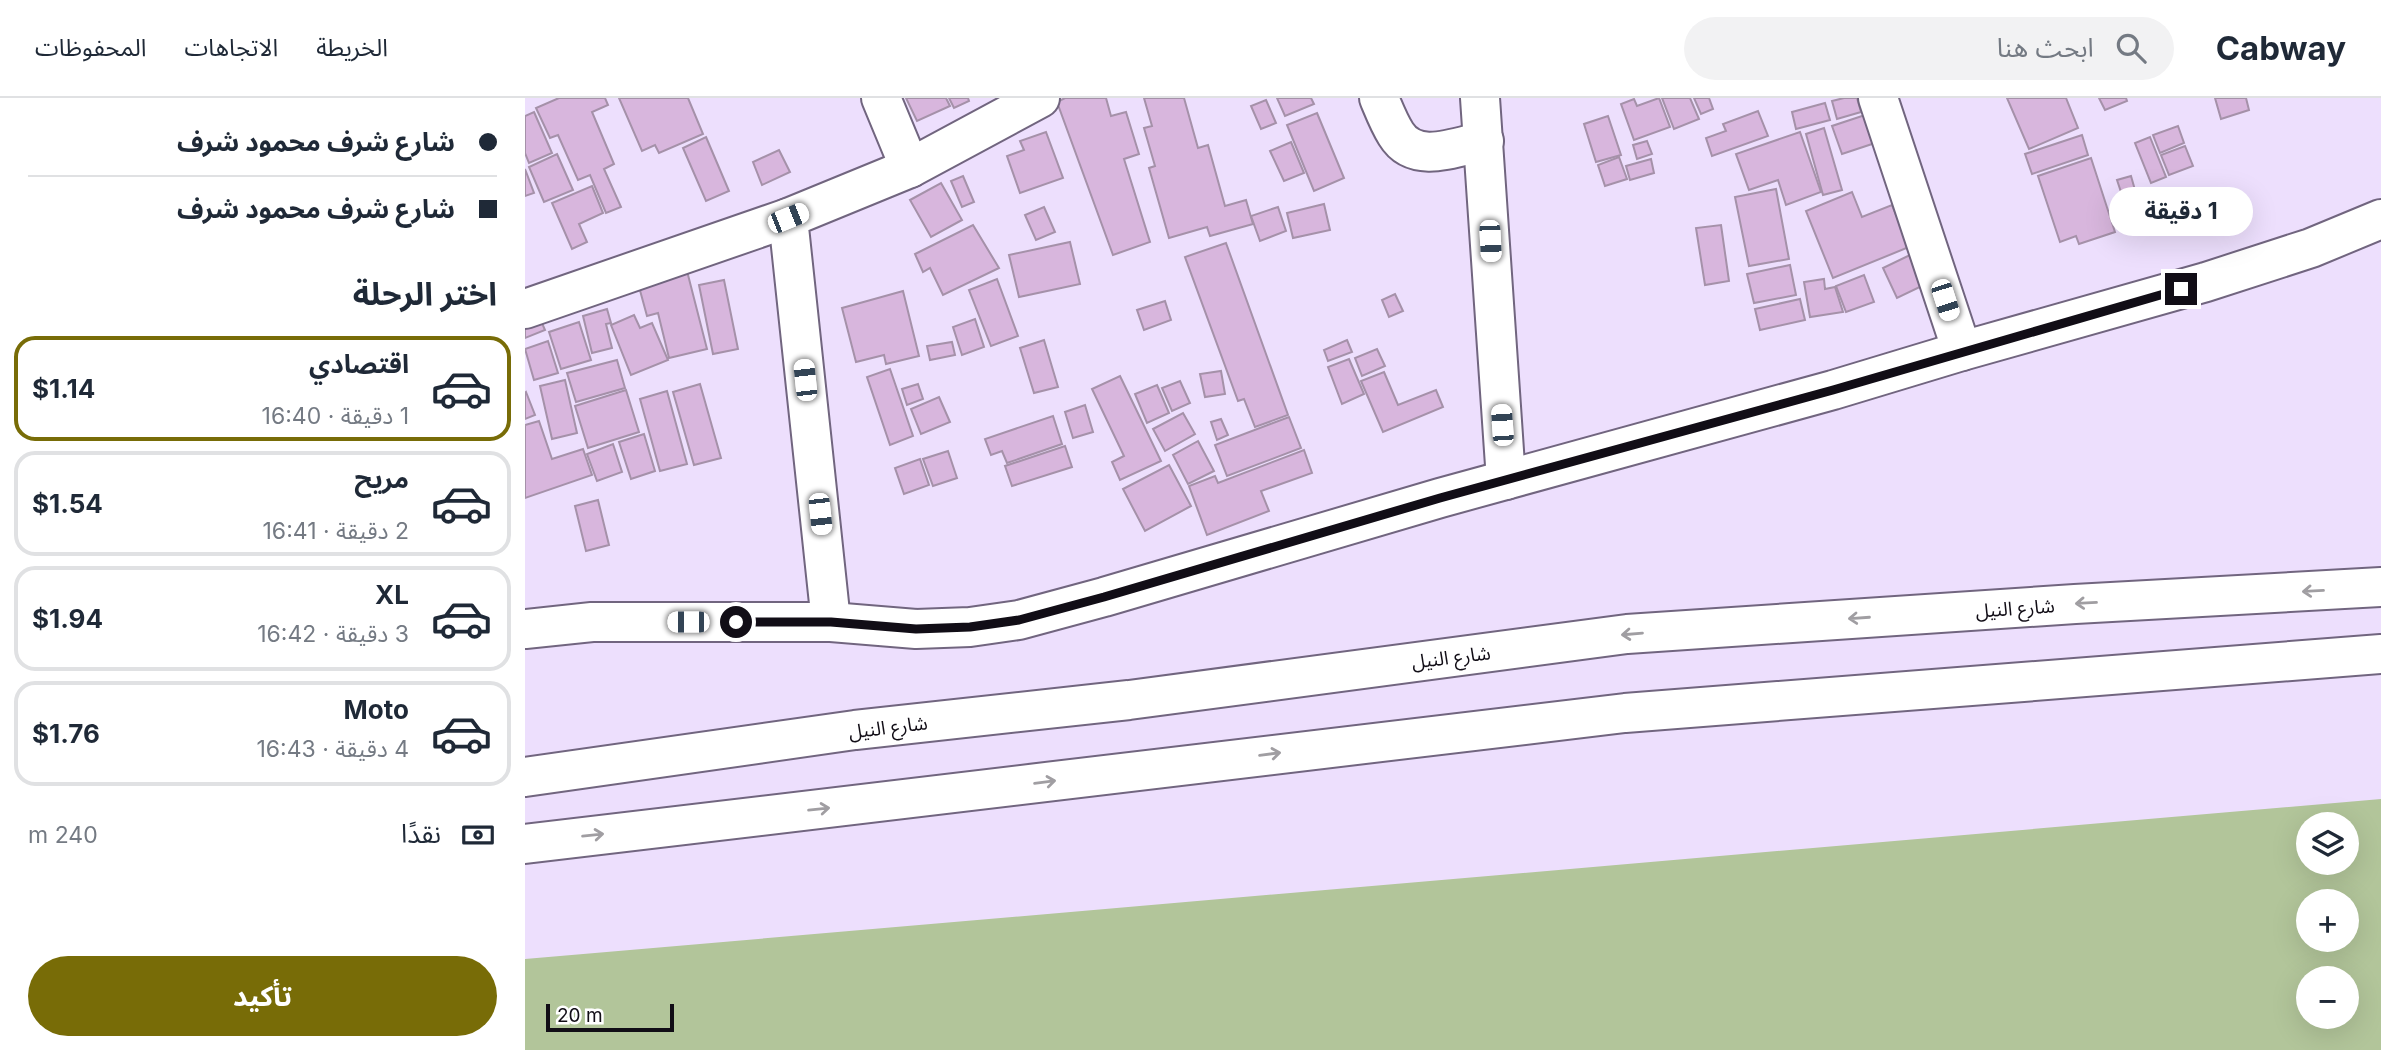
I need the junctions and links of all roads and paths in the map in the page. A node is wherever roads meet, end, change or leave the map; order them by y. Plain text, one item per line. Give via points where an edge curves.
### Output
1 (881, 98) edge
2 (1040, 98) edge
3 (1379, 98) edge
4 (1480, 98) edge
5 (1878, 98) edge
6 (1484, 141) junction
7 (911, 168) junction
8 (788, 218) junction
9 (2381, 219) edge
10 (525, 309) edge
11 (1962, 351) junction
12 (1506, 480) junction
13 (2381, 587) edge
14 (527, 621) edge
15 (831, 622) junction
16 (2381, 654) edge
17 (525, 776) edge
18 (525, 844) edge

1 - 7 street
2 - 7 street
3 - 6 street via 1406,146 1430,153
4 - 6 street
5 - 11 street
6 - 12 street
7 - 8 street
8 - 10 street
8 - 15 street
9 - 11 street via 2311,248 2206,282
11 - 12 street
12 - 15 street via 1019,620 916,629
13 -> 17 street, شارع النيل via 1627,634
14 - 15 street
18 -> 16 street via 1625,712

